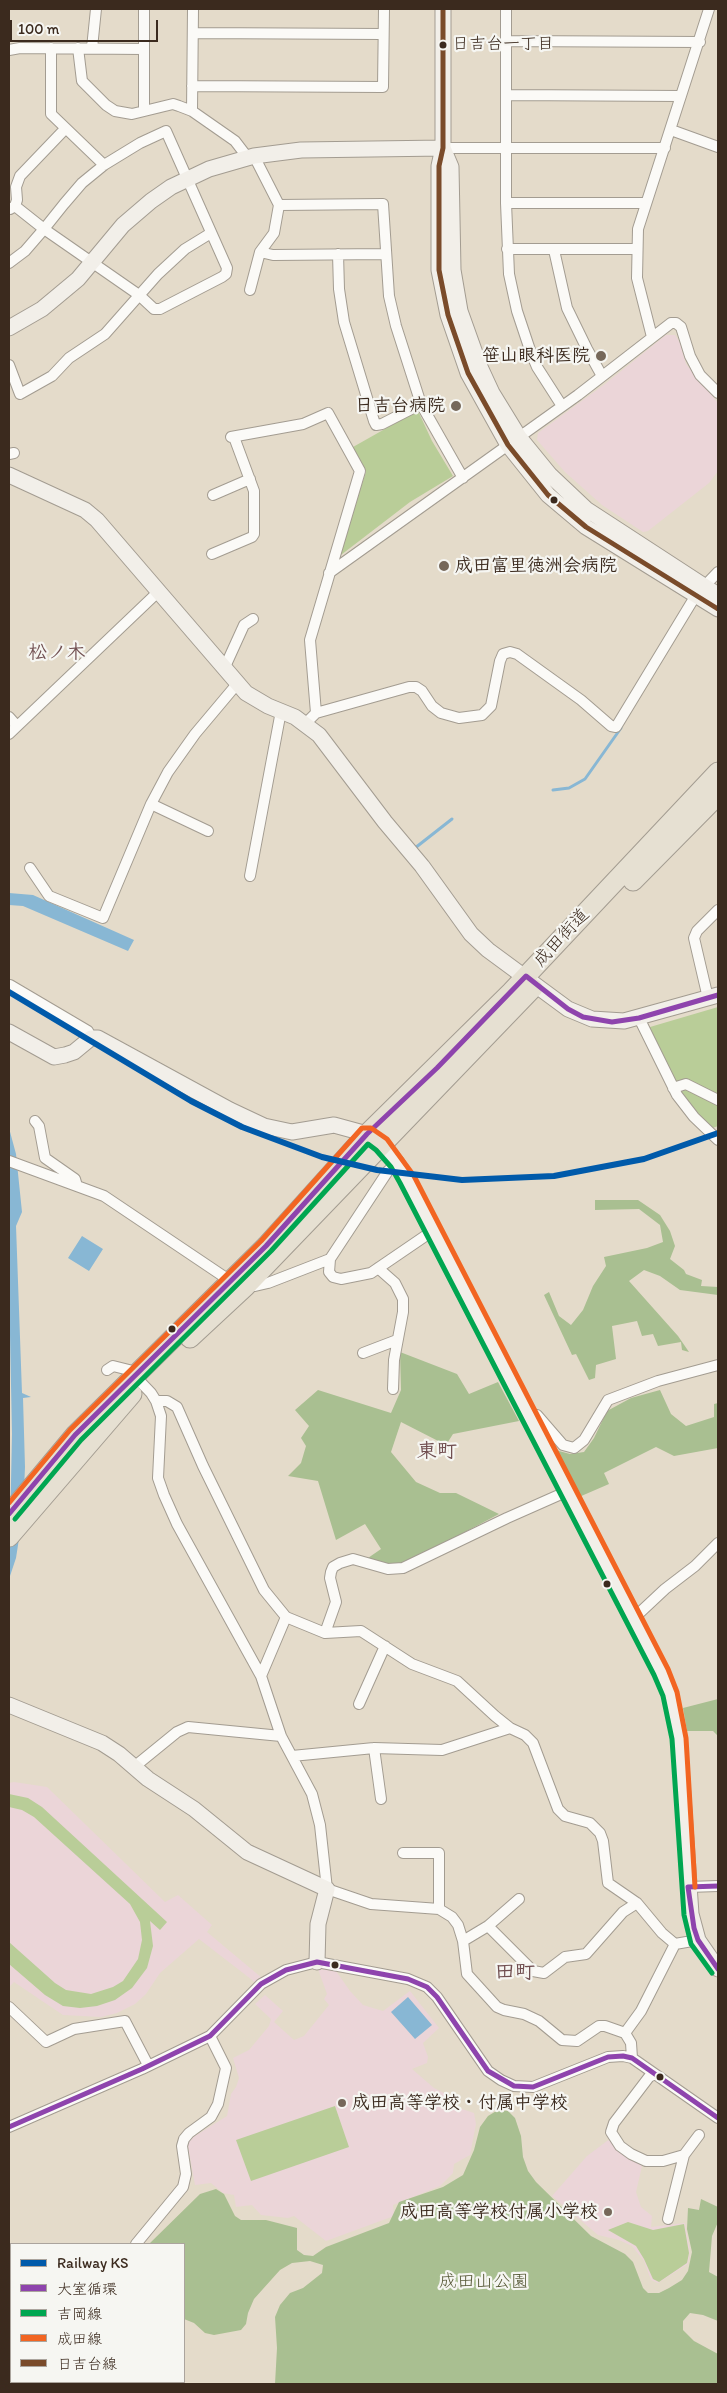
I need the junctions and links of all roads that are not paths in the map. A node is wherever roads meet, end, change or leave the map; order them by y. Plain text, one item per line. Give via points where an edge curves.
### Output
1 (96, 9) edge
2 (144, 9) edge
3 (193, 9) edge
4 (384, 9) edge
5 (443, 9) edge
6 (506, 9) edge
7 (709, 9) edge
8 (193, 33) junction
9 (384, 34) junction
10 (506, 41) junction
11 (700, 42) junction
12 (51, 48) junction
13 (78, 48) junction
14 (92, 48) junction
15 (9, 50) edge
16 (144, 50) junction
17 (192, 86) junction
18 (506, 96) junction
19 (681, 96) junction
20 (144, 111) junction
21 (192, 111) junction
22 (65, 129) junction
23 (670, 130) junction
24 (718, 147) edge
25 (443, 148) junction
26 (506, 148) junction
27 (665, 148) junction
28 (251, 157) junction
29 (104, 165) junction
30 (188, 178) junction
31 (506, 203) junction
32 (646, 203) junction
33 (279, 205) junction
34 (12, 208) edge
35 (44, 228) junction
36 (211, 233) junction
37 (507, 249) junction
38 (637, 249) junction
39 (554, 250) junction
40 (260, 252) junction
41 (338, 254) junction
42 (385, 254) junction
43 (93, 261) junction
44 (9, 263) edge
45 (250, 290) dead end
46 (139, 295) junction
47 (9, 328) edge
48 (652, 337) junction
49 (9, 365) edge
50 (602, 376) junction
51 (718, 393) edge
52 (421, 404) junction
53 (562, 406) junction
54 (513, 441) junction
55 (9, 475) edge
56 (462, 478) junction
57 (250, 479) junction
58 (212, 495) dead end
59 (212, 554) dead end
60 (329, 572) junction
61 (718, 572) edge
62 (700, 590) junction
63 (158, 592) junction
64 (718, 595) edge
65 (718, 609) edge
66 (253, 619) dead end
67 (224, 669) junction
68 (237, 684) junction
69 (281, 711) junction
70 (9, 717) edge
71 (311, 718) junction
72 (17, 726) junction
73 (9, 734) edge
74 (718, 772) edge
75 (718, 795) edge
76 (151, 804) junction
77 (208, 831) dead end
78 (30, 868) dead end
79 (250, 876) dead end
80 (718, 910) edge
81 (531, 980) junction
82 (10, 985) dead end
83 (713, 997) edge
84 (638, 1018) junction
85 (9, 1032) edge
86 (91, 1038) junction
87 (673, 1088) junction
88 (718, 1100) edge
89 (35, 1121) dead end
90 (374, 1139) junction
91 (718, 1140) edge
92 (9, 1161) edge
93 (397, 1163) junction
94 (77, 1186) junction
95 (434, 1230) junction
96 (330, 1259) junction
97 (378, 1268) junction
98 (238, 1283) junction
99 (397, 1340) junction
100 (363, 1353) dead end
101 (718, 1365) edge
102 (107, 1370) dead end
103 (138, 1379) junction
104 (393, 1389) dead end
105 (156, 1401) junction
106 (528, 1414) junction
107 (81, 1440) junction
108 (568, 1491) junction
109 (9, 1514) edge
110 (9, 1537) edge
111 (718, 1543) edge
112 (286, 1617) junction
113 (634, 1618) junction
114 (325, 1633) junction
115 (385, 1646) junction
116 (261, 1676) junction
117 (359, 1704) dead end
118 (9, 1705) edge
119 (510, 1728) junction
120 (280, 1736) junction
121 (374, 1748) junction
122 (292, 1756) junction
123 (134, 1767) junction
124 (381, 1799) dead end
125 (403, 1853) dead end
126 (718, 1886) edge
127 (688, 1887) junction
128 (328, 1889) junction
129 (519, 1899) dead end
130 (637, 1903) junction
131 (439, 1909) junction
132 (488, 1926) junction
133 (698, 1940) junction
134 (463, 1941) junction
135 (675, 1944) junction
136 (317, 1962) junction
137 (718, 1969) edge
138 (9, 2008) edge
139 (625, 2033) junction
140 (210, 2036) junction
141 (632, 2058) junction
142 (148, 2066) junction
143 (655, 2074) junction
144 (718, 2118) edge
145 (9, 2127) edge
146 (699, 2135) dead end
147 (684, 2155) junction
148 (668, 2219) dead end
149 (137, 2243) edge

1 - 14 street
2 - 16 street
3 - 8 street
4 - 9 street
5 - 25 street
6 - 10 street
7 - 11 street
8 - 9 street
8 - 17 street
9 - 17 street via 384,87
10 - 11 street
10 - 18 street
11 - 19 street
12 - 13 street
12 - 15 street
12 - 22 street via 50,110
13 - 14 street
13 - 20 street via 84,85 115,111 132,114
14 - 16 street
16 - 20 street
17 - 21 street
18 - 19 street
18 - 26 street
19 - 23 street
20 - 21 street via 173,104
21 - 28 street via 235,141
22 - 29 street
22 - 34 street via 20,176
23 - 24 street
23 - 27 street
25 - 26 street
25 - 28 street via 301,150
25 - 54 street via 451,167 453,270 460,311 480,368
26 - 27 street
26 - 31 street
27 - 32 street
28 - 30 street
28 - 33 street
29 - 30 street via 166,131
29 - 35 street via 82,183
30 - 36 street
30 - 43 street via 122,225
31 - 32 street
31 - 37 street
32 - 38 street via 638,229
33 - 40 street via 274,233
33 - 42 street via 383,204
34 - 35 street
35 - 43 street
35 - 44 street via 25,251
36 - 46 street via 185,249
36 - 46 street via 227,268 226,274 160,309 154,309
37 - 39 street
37 - 53 street via 511,290 523,332 537,367
38 - 39 street
38 - 48 street via 637,278
39 - 50 street via 567,308
40 - 41 street via 273,255
40 - 45 street
41 - 42 street
41 - 52 street via 344,322 376,425
42 - 52 street via 396,326
43 - 46 street
43 - 47 street via 78,279 42,309
46 - 49 street via 105,334 69,358 52,376 20,394
48 - 50 street
48 - 51 street via 671,323 681,327 700,375
50 - 53 street
52 - 56 street
53 - 54 street
54 - 56 street
54 - 62 street via 586,509
55 - 63 street via 85,510
56 - 60 street
57 - 58 street
57 - 59 street via 256,502 252,538
57 - 60 street via 232,437 303,424 324,413 330,415 360,471
60 - 71 street via 310,640
61 - 62 street
62 - 64 street
62 - 65 street
62 - 71 street via 616,727 510,652 503,654 500,661 491,706 476,717 459,718 441,713 422,691 409,687
63 - 67 street
63 - 72 street
66 - 67 street via 244,625
67 - 68 street
68 - 69 street via 258,701
68 - 76 street via 182,752
69 - 71 street
69 - 79 street
70 - 72 street
71 - 81 street via 319,735 471,934
72 - 73 street
74 - 81 highway, 成田街道
75 - 81 highway, 成田街道
76 - 77 street
76 - 78 street via 102,918 49,896
80 - 83 street via 696,931 694,938
81 - 84 street via 583,1017 612,1022
81 - 90 highway, 成田街道 via 437,1068
82 - 86 street via 88,1030
83 - 84 street
84 - 87 street
85 - 86 street via 54,1056 74,1052
86 - 90 street via 102,1040 264,1126 292,1132 334,1125
87 - 88 street via 686,1084
87 - 91 street
89 - 94 street via 39,1126 45,1158 75,1179
90 - 93 street
90 - 98 highway, 成田街道 via 266,1246
92 - 94 street
93 - 95 street
93 - 96 street via 388,1171
94 - 98 street via 113,1201
95 - 97 street
95 - 106 street
96 - 97 street via 328,1272 333,1277 370,1273
96 - 98 street via 268,1283
97 - 99 street via 395,1283 403,1299
98 - 103 highway, 成田街道
99 - 100 street
99 - 104 street
101 - 106 street via 658,1381 608,1400 584,1440 574,1448 563,1445 537,1415
102 - 103 street via 113,1366 129,1370
103 - 105 street
103 - 107 highway, 成田街道
105 - 112 street via 167,1401 177,1407 264,1590
105 - 116 street via 161,1416 158,1478 164,1495
106 - 108 street
107 - 109 highway, 成田街道
107 - 110 highway, 成田街道
108 - 113 street
108 - 114 street via 403,1568 388,1569 353,1559 333,1567 330,1578 336,1602
111 - 113 street
112 - 114 street
112 - 116 street
113 - 127 street via 661,1672 675,1715 682,1765
114 - 115 street via 361,1631
115 - 117 street
115 - 119 street via 412,1664 458,1681
116 - 120 street
118 - 123 street via 102,1743
119 - 121 street via 442,1750
119 - 130 street via 533,1743 558,1809 565,1816 590,1823 600,1833 608,1883
120 - 122 street
120 - 123 street via 188,1727 177,1732
121 - 122 street
121 - 124 street
122 - 128 street via 317,1810
123 - 128 street via 194,1809 247,1852
125 - 131 street via 439,1853
126 - 127 street
127 - 133 street
128 - 131 street via 371,1904
128 - 136 street via 318,1924
129 - 132 street
130 - 132 street via 623,1912 586,1954 565,1957 544,1973 533,1971
130 - 135 street
131 - 134 street via 452,1917
132 - 134 street
133 - 135 street
133 - 137 street
134 - 139 street via 467,1974 497,2007 539,2021 562,2040 577,2041 599,2026
135 - 139 street via 641,2011
136 - 140 street via 286,1970 261,1984
136 - 141 street via 408,1979 427,1988 437,1997 488,2070 514,2086 533,2087 608,2057
138 - 142 street via 46,2042 74,2029 125,2021
139 - 141 street via 631,2043
140 - 142 street
140 - 149 street via 226,2068 218,2104 211,2117 184,2139 186,2174 183,2187
141 - 143 street
142 - 145 street
143 - 144 street
143 - 147 street via 649,2076 617,2117 611,2132 625,2150 646,2161
146 - 147 street
147 - 148 street

